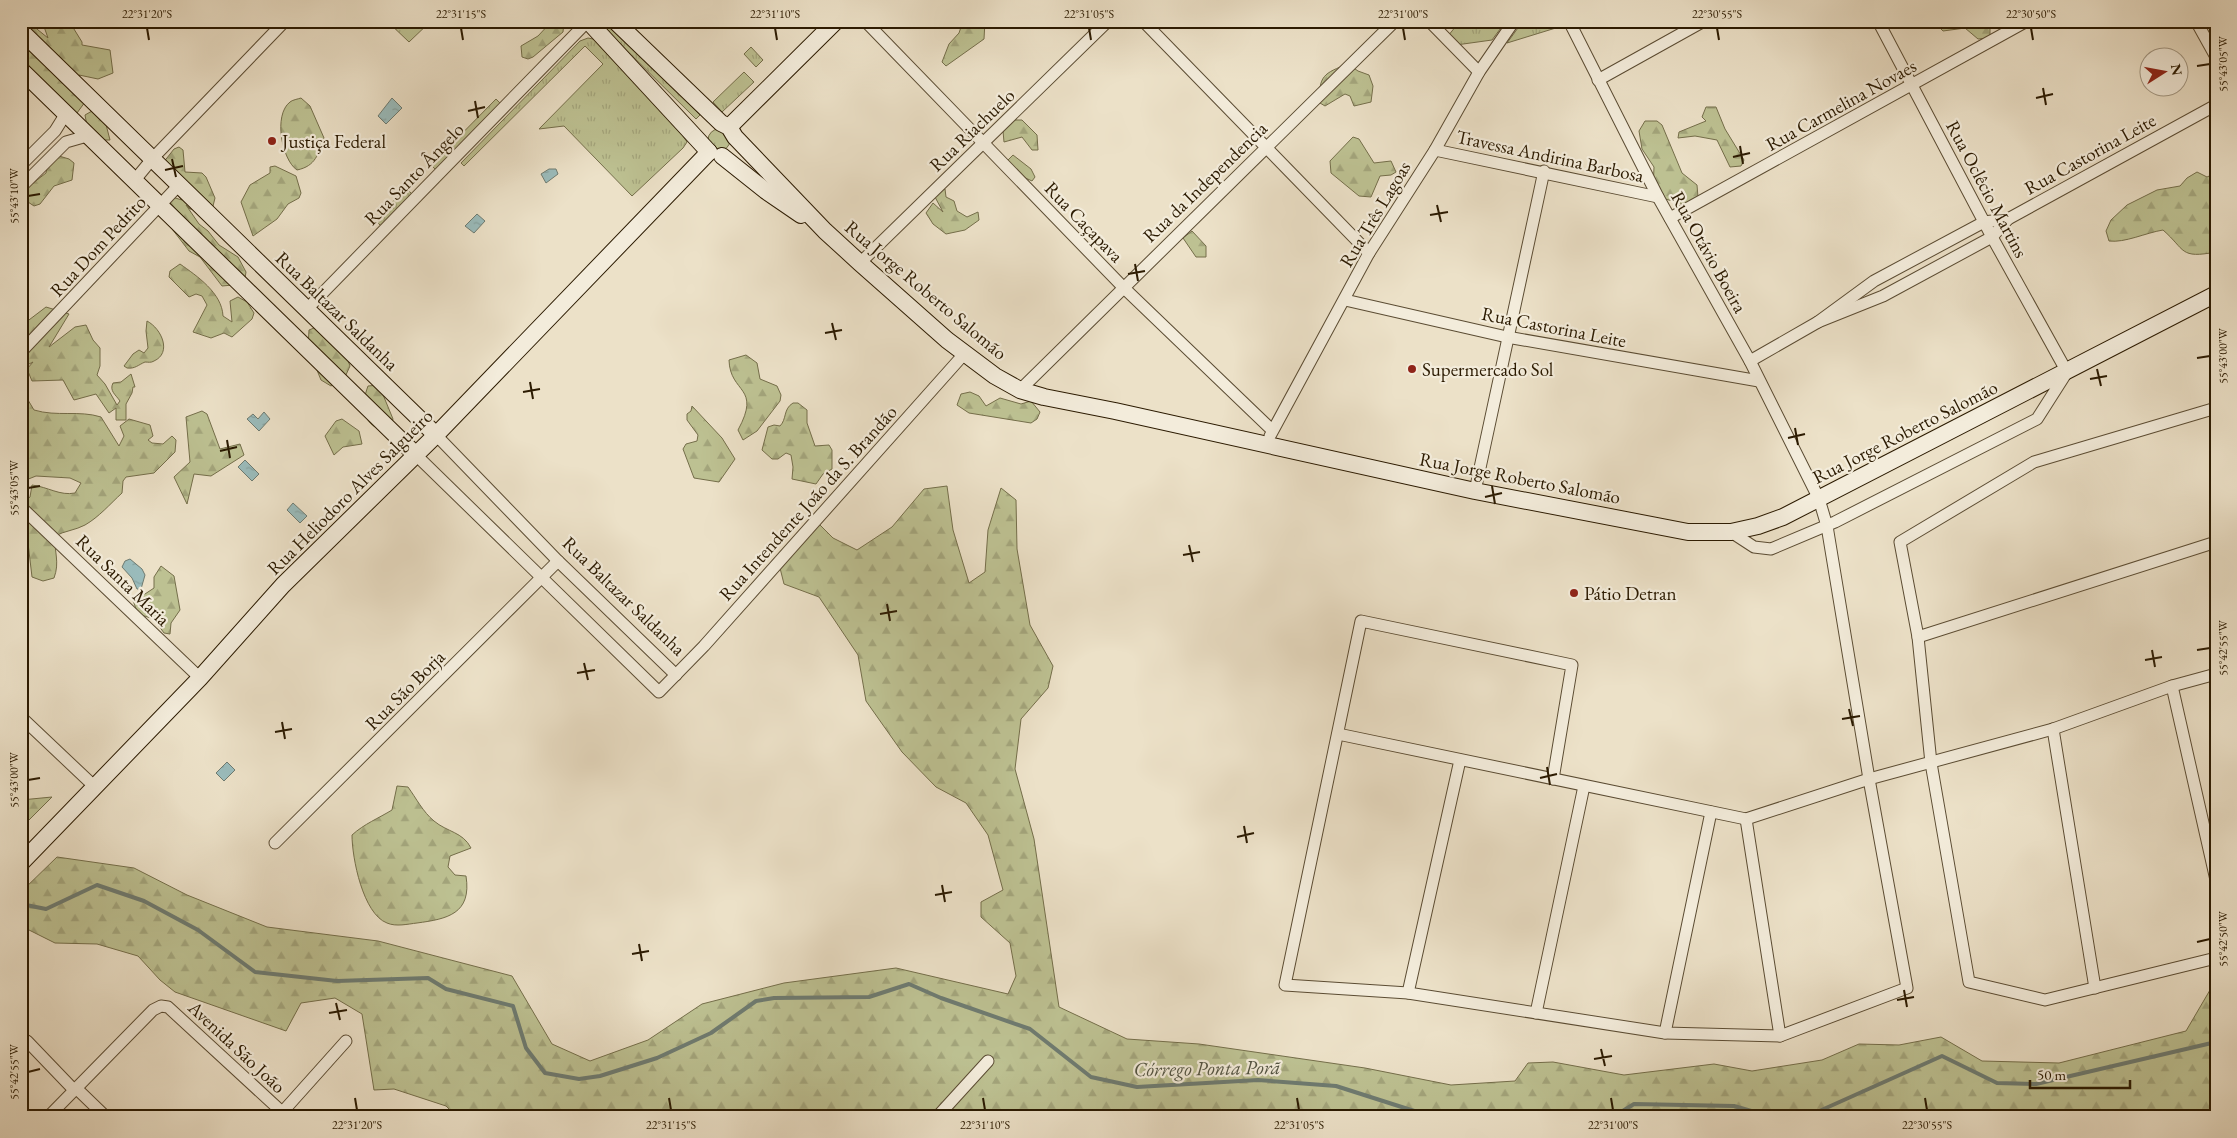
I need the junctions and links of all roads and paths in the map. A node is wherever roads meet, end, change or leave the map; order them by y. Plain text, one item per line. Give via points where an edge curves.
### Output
1 (285, 21) edge
2 (588, 21) edge
3 (615, 21) edge
4 (836, 21) edge
5 (865, 21) edge
6 (1108, 21) edge
7 (1143, 21) edge
8 (1395, 21) edge
9 (1429, 21) edge
10 (1514, 21) edge
11 (1569, 21) edge
12 (1704, 21) edge
13 (1878, 21) edge
14 (2027, 21) edge
15 (2196, 21) edge
16 (21, 30) edge
17 (2216, 57) edge
18 (21, 70) edge
19 (1479, 72) junction
20 (1598, 80) junction
21 (1912, 87) junction
22 (2216, 105) edge
23 (64, 115) junction
24 (728, 129) junction
25 (87, 136) junction
26 (985, 144) junction
27 (1265, 147) junction
28 (1435, 150) junction
29 (712, 151) junction
30 (153, 158) junction
31 (21, 165) edge
32 (1544, 172) junction
33 (134, 181) junction
34 (180, 184) junction
35 (21, 188) edge
36 (1658, 197) junction
37 (159, 207) junction
38 (1670, 218) junction
39 (2008, 219) junction
40 (1984, 222) junction
41 (825, 231) junction
42 (1992, 237) junction
43 (1369, 253) junction
44 (860, 263) junction
45 (1123, 287) junction
46 (2216, 294) edge
47 (1345, 300) junction
48 (307, 309) junction
49 (1818, 322) junction
50 (1507, 337) junction
51 (21, 352) edge
52 (965, 353) junction
53 (1750, 361) junction
54 (2067, 372) junction
55 (1759, 381) junction
56 (1020, 390) junction
57 (2216, 408) edge
58 (436, 435) junction
59 (1270, 437) junction
60 (416, 455) junction
61 (1475, 491) junction
62 (1819, 499) junction
63 (21, 507) edge
64 (1827, 526) junction
65 (1731, 532) junction
66 (2216, 542) edge
67 (558, 561) junction
68 (543, 577) junction
69 (1918, 637) junction
70 (676, 674) junction
71 (2216, 674) edge
72 (200, 678) junction
73 (2172, 686) junction
74 (21, 717) edge
75 (2053, 730) junction
76 (1338, 734) junction
77 (1460, 760) junction
78 (1931, 763) junction
79 (1553, 779) junction
80 (1869, 779) junction
81 (1584, 786) junction
82 (95, 787) junction
83 (1711, 812) junction
84 (1746, 819) junction
85 (275, 844) dead end
86 (21, 863) edge
87 (2216, 880) edge
88 (2216, 958) edge
89 (2095, 988) junction
90 (1408, 993) junction
91 (1536, 1013) junction
92 (1665, 1033) junction
93 (1780, 1036) junction
94 (27, 1040) dead end
95 (346, 1041) dead end
96 (988, 1062) dead end
97 (75, 1089) junction
98 (280, 1114) edge
99 (48, 1117) edge
100 (106, 1117) edge
101 (936, 1117) edge

1 - 30 street
2 - 29 main road, Rua Jorge Roberto Salomão
2 - 48 street, Rua Santo Ângelo
3 - 24 main road, Rua Jorge Roberto Salomão
4 - 24 main road
5 - 26 street, Rua Caçapava
6 - 26 street, Rua Riachuelo
7 - 27 street
8 - 27 street, Rua da Independencia
9 - 19 street
10 - 19 street, Rua Três Lagoas
11 - 20 street, Rua Otávio Boeira
12 - 20 street
13 - 21 street, Rua Oclêcio Martins
14 - 21 street, Rua Carmelina Novaes
15 - 17 street
16 - 30 main road, Rua Baltazar Saldanha
18 - 23 main road, Rua Baltazar Saldanha
19 - 28 street, Rua Três Lagoas
20 - 36 street, Rua Otávio Boeira
21 - 38 street, Rua Carmelina Novaes
21 - 40 street, Rua Oclêcio Martins
22 - 39 street, Rua Castorina Leite
23 - 25 main road, Rua Baltazar Saldanha
23 - 31 street via 55,131
24 - 29 main road via 733,148
24 - 29 main road via 709,127 703,138
24 - 41 main road, Rua Jorge Roberto Salomão
25 - 33 main road, Rua Baltazar Saldanha
25 - 35 street via 66,142
26 - 44 street, Rua Riachuelo
26 - 45 street, Rua Caçapava
27 - 43 street
27 - 45 street, Rua da Independencia
28 - 32 street, Travessa Andirina Barbosa
28 - 43 street, Rua Três Lagoas
29 - 41 main road, Rua Jorge Roberto Salomão
29 - 58 main road, Rua Heliodoro Alves Salgueiro
30 - 33 street
30 - 34 main road, Rua Baltazar Saldanha
32 - 36 street, Travessa Andirina Barbosa
32 - 50 street
33 - 37 main road, Rua Baltazar Saldanha
34 - 37 street, Rua Dom Pedrito
34 - 48 main road, Rua Baltazar Saldanha
36 - 38 street, Rua Otávio Boeira
37 - 51 street, Rua Dom Pedrito
37 - 60 main road, Rua Baltazar Saldanha
38 - 53 street, Rua Otávio Boeira
39 - 40 street, Rua Castorina Leite
39 - 42 street, Rua Castorina Leite
40 - 42 street, Rua Oclêcio Martins
40 - 49 street, Rua Castorina Leite via 1874,281
41 - 44 main road, Rua Jorge Roberto Salomão
42 - 49 street, Rua Castorina Leite via 1882,296
42 - 54 street, Rua Oclêcio Martins
43 - 47 street, Rua Três Lagoas
44 - 52 main road, Rua Jorge Roberto Salomão
45 - 56 street, Rua da Independencia
45 - 59 street, Rua Caçapava
46 - 54 main road, Rua Jorge Roberto Salomão
47 - 50 street, Rua Castorina Leite
47 - 59 street, Rua Três Lagoas
48 - 58 main road, Rua Baltazar Saldanha
49 - 53 street, Rua Castorina Leite
50 - 55 street, Rua Castorina Leite
50 - 61 street
52 - 56 main road, Rua Jorge Roberto Salomão
52 - 70 street, Rua Intendente João da S. Brandão
53 - 55 street, Rua Otávio Boeira
54 - 62 main road, Rua Jorge Roberto Salomão
54 - 64 street via 2037,419
55 - 62 street, Rua Otávio Boeira
56 - 59 main road, Rua Jorge Roberto Salomão via 1044,398
57 - 69 street via 2034,462 1900,542
58 - 60 main road, Rua Heliodoro Alves Salgueiro
58 - 67 street, Rua Baltazar Saldanha
59 - 61 main road, Rua Jorge Roberto Salomão
60 - 68 street, Rua Baltazar Saldanha
60 - 72 main road, Rua Heliodoro Alves Salgueiro via 283,585
61 - 65 main road, Rua Jorge Roberto Salomão via 1688,532
62 - 64 street, Rua Otávio Boeira
62 - 65 main road, Rua Jorge Roberto Salomão via 1766,523
63 - 72 street, Rua Santa Maria
64 - 65 street via 1771,549 1754,547
64 - 80 street, Rua Otávio Boeira
66 - 69 street
67 - 68 street, Rua São Borja
67 - 70 street, Rua Baltazar Saldanha
68 - 70 street, Rua Baltazar Saldanha via 658,692
68 - 85 street, Rua São Borja
69 - 78 street
71 - 73 street
72 - 82 main road, Rua Heliodoro Alves Salgueiro
73 - 75 street
73 - 87 street
74 - 82 street
75 - 78 street
75 - 89 street
76 - 77 street
76 - 79 street via 1361,621 1572,664
76 - 90 street via 1285,984
77 - 79 street
77 - 90 street
78 - 80 street
78 - 89 street via 1969,982 2045,1000
79 - 81 street
80 - 84 street
80 - 93 street, Rua Otávio Boeira via 1907,988
81 - 83 street
81 - 91 street
82 - 86 main road, Rua Heliodoro Alves Salgueiro
83 - 84 street
83 - 92 street
84 - 93 street
88 - 89 street
90 - 91 street
91 - 92 street
92 - 93 street
94 - 97 street
95 - 98 street
96 - 101 street
97 - 98 street, Avenida São João via 152,1010 161,1006 168,1007
97 - 99 street
97 - 100 street

